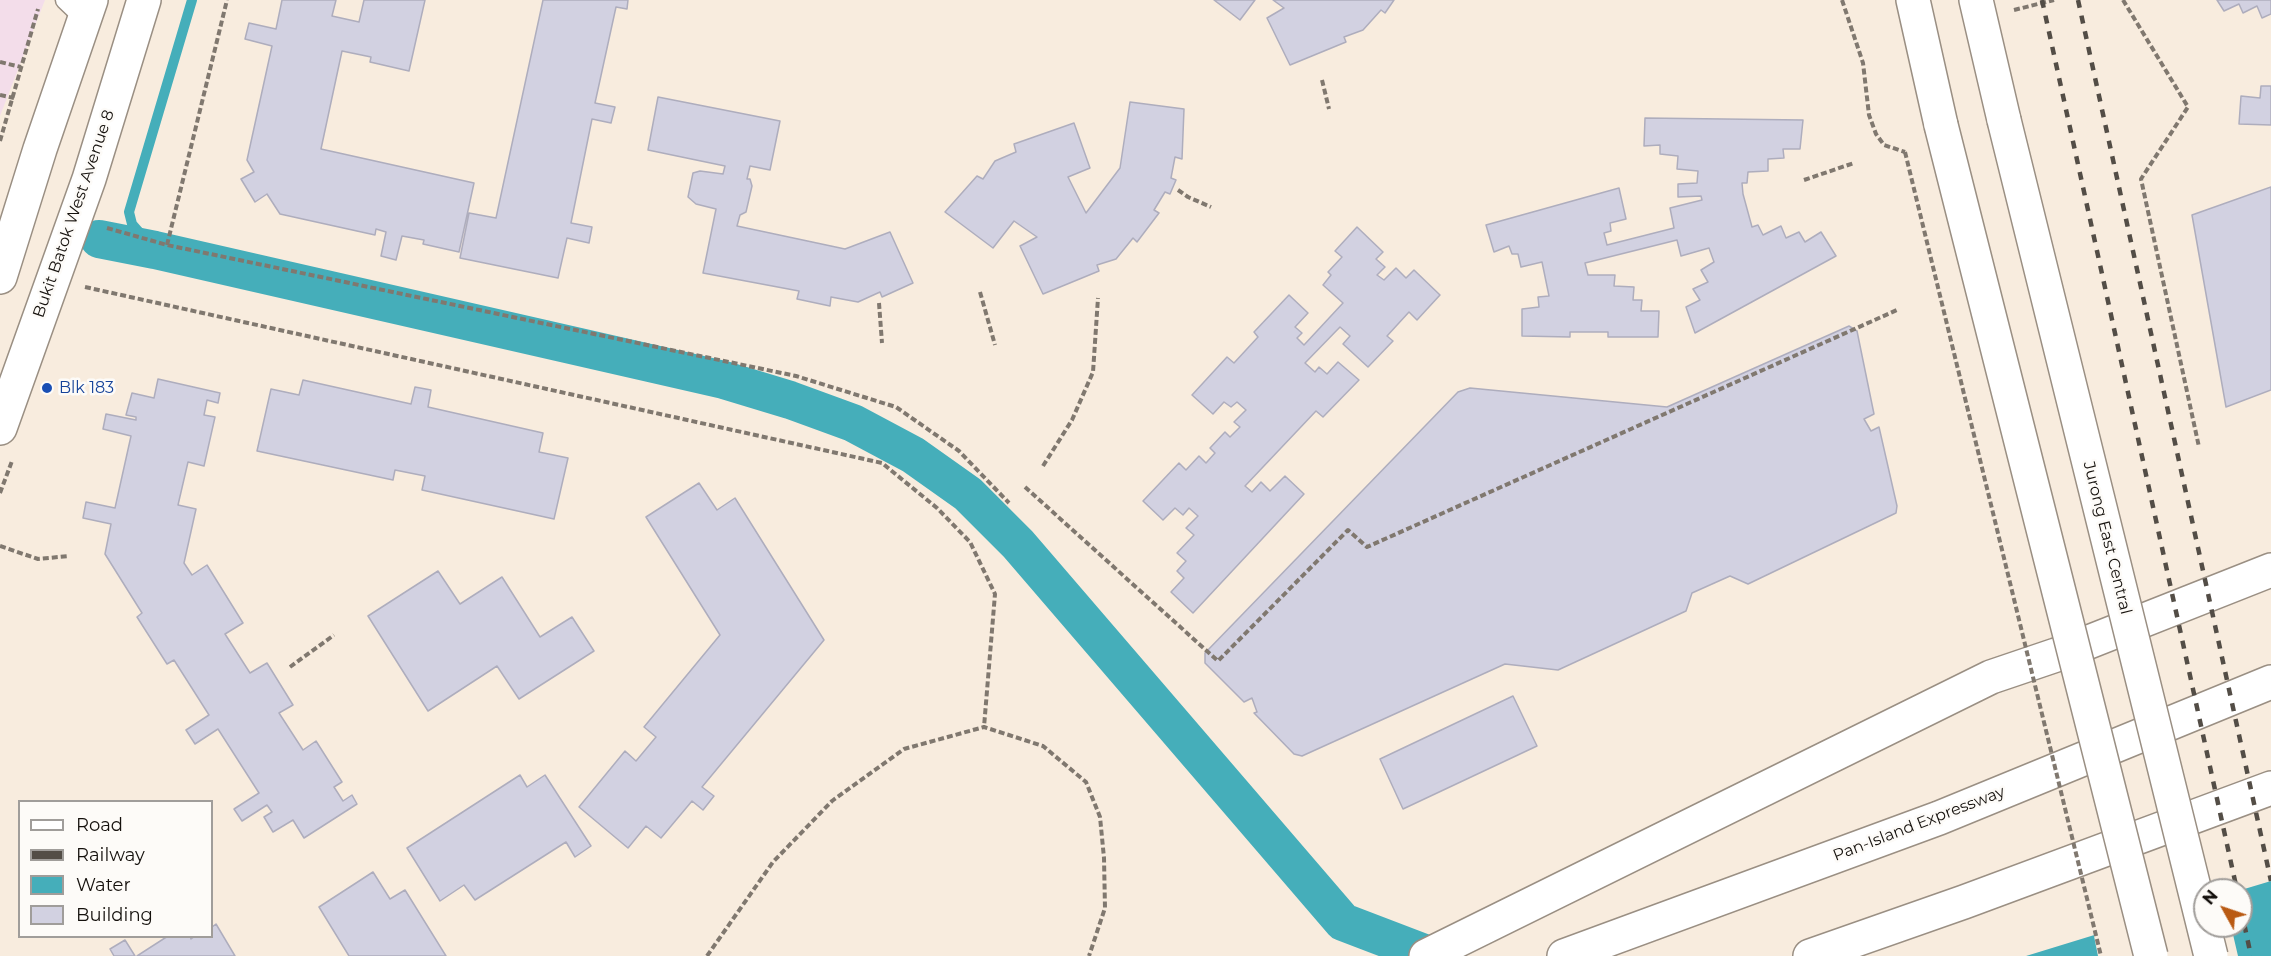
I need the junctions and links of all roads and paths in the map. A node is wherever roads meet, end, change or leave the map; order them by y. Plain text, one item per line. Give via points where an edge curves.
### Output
1 (41, 0) edge
2 (144, 0) edge
3 (227, 0) edge
4 (1842, 0) edge
5 (1913, 0) edge
6 (1976, 0) edge
7 (2054, 0) edge
8 (2123, 0) edge
9 (81, 7) edge
10 (2008, 12) dead end
11 (0, 62) edge
12 (21, 67) junction
13 (1322, 80) dead end
14 (0, 95) edge
15 (12, 97) junction
16 (1329, 109) dead end
17 (2, 127) edge
18 (0, 141) edge
19 (1854, 163) dead end
20 (1804, 180) dead end
21 (1178, 190) dead end
22 (1210, 207) dead end
23 (125, 234) dead end
24 (167, 245) junction
25 (0, 277) edge
26 (76, 285) dead end
27 (980, 292) dead end
28 (1098, 297) dead end
29 (879, 303) dead end
30 (1897, 310) dead end
31 (882, 343) dead end
32 (995, 345) dead end
33 (0, 428) edge
34 (2199, 447) dead end
35 (1043, 466) dead end
36 (1025, 487) dead end
37 (1009, 503) dead end
38 (0, 546) edge
39 (69, 556) dead end
40 (2271, 570) edge
41 (334, 635) dead end
42 (290, 667) dead end
43 (2271, 682) edge
44 (984, 727) junction
45 (2271, 788) edge
46 (707, 956) edge
47 (1089, 956) edge
48 (1426, 956) edge
49 (1564, 956) edge
50 (1810, 956) edge
51 (2101, 956) edge
52 (2151, 956) edge
53 (2211, 956) edge

1 - 12 path
2 - 33 main road, Bukit Batok West Avenue 8 via 89,179
3 - 24 path
4 - 51 path, bridge via 1863,63 1869,115 1876,134 1884,145 1905,152
5 - 52 main road, bridge via 1941,125
6 - 53 main road, Jurong East Central, bridge
7 - 10 path
8 - 34 path via 2188,107 2141,179
9 - 25 main road
11 - 12 path
12 - 15 path
13 - 16 path
14 - 15 path
15 - 17 path
17 - 18 path
19 - 20 path
21 - 22 path
23 - 24 path
24 - 37 path via 796,376 896,407 959,451
26 - 44 path via 882,463 938,508 969,542 995,594
27 - 32 path
28 - 35 path via 1092,372 1072,420
29 - 31 path
30 - 36 path via 1366,547 1347,530 1218,661
38 - 39 path via 38,559
40 - 48 main road via 1991,677
41 - 42 path
43 - 49 main road, Pan-Island Expressway via 1939,818
44 - 46 path via 904,749 832,801 773,862
44 - 47 path via 1043,746 1086,782 1100,817 1105,908
45 - 50 main road

